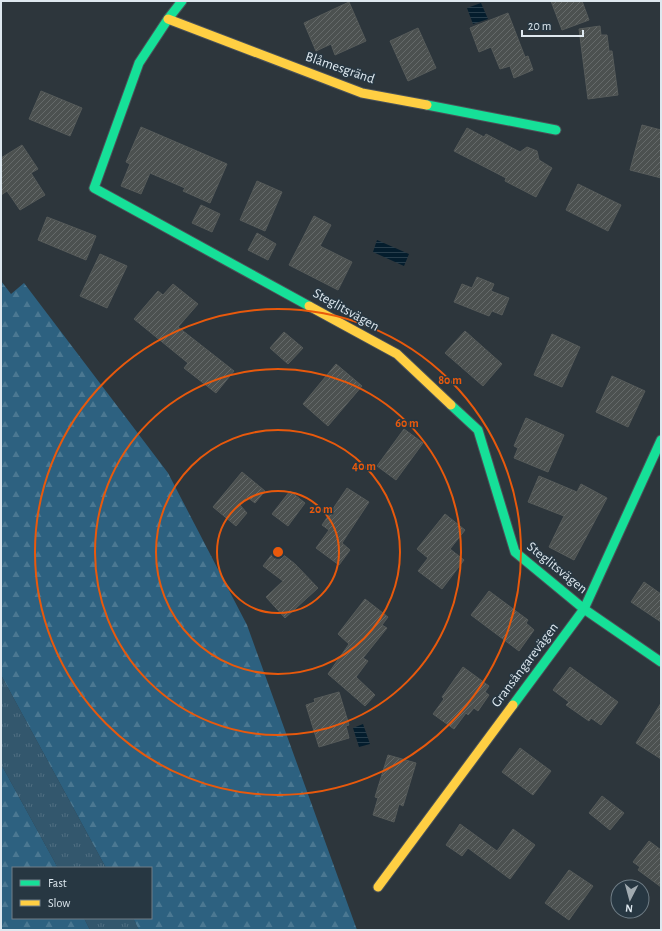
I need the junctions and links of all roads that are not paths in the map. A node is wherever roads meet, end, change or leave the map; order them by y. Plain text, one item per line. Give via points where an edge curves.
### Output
1 (182, 1) edge
2 (168, 18) junction
3 (556, 130) dead end
4 (661, 440) edge
5 (584, 608) junction
6 (661, 662) edge
7 (378, 887) dead end

1 - 2 street, Steglitsvägen
2 - 3 street, Blåmesgränd via 362,93
2 - 5 street, Steglitsvägen via 139,62 94,188 397,354 478,430 515,552
4 - 5 street, Gransångarevägen
5 - 6 street, Steglitsvägen
5 - 7 street, Gransångarevägen

